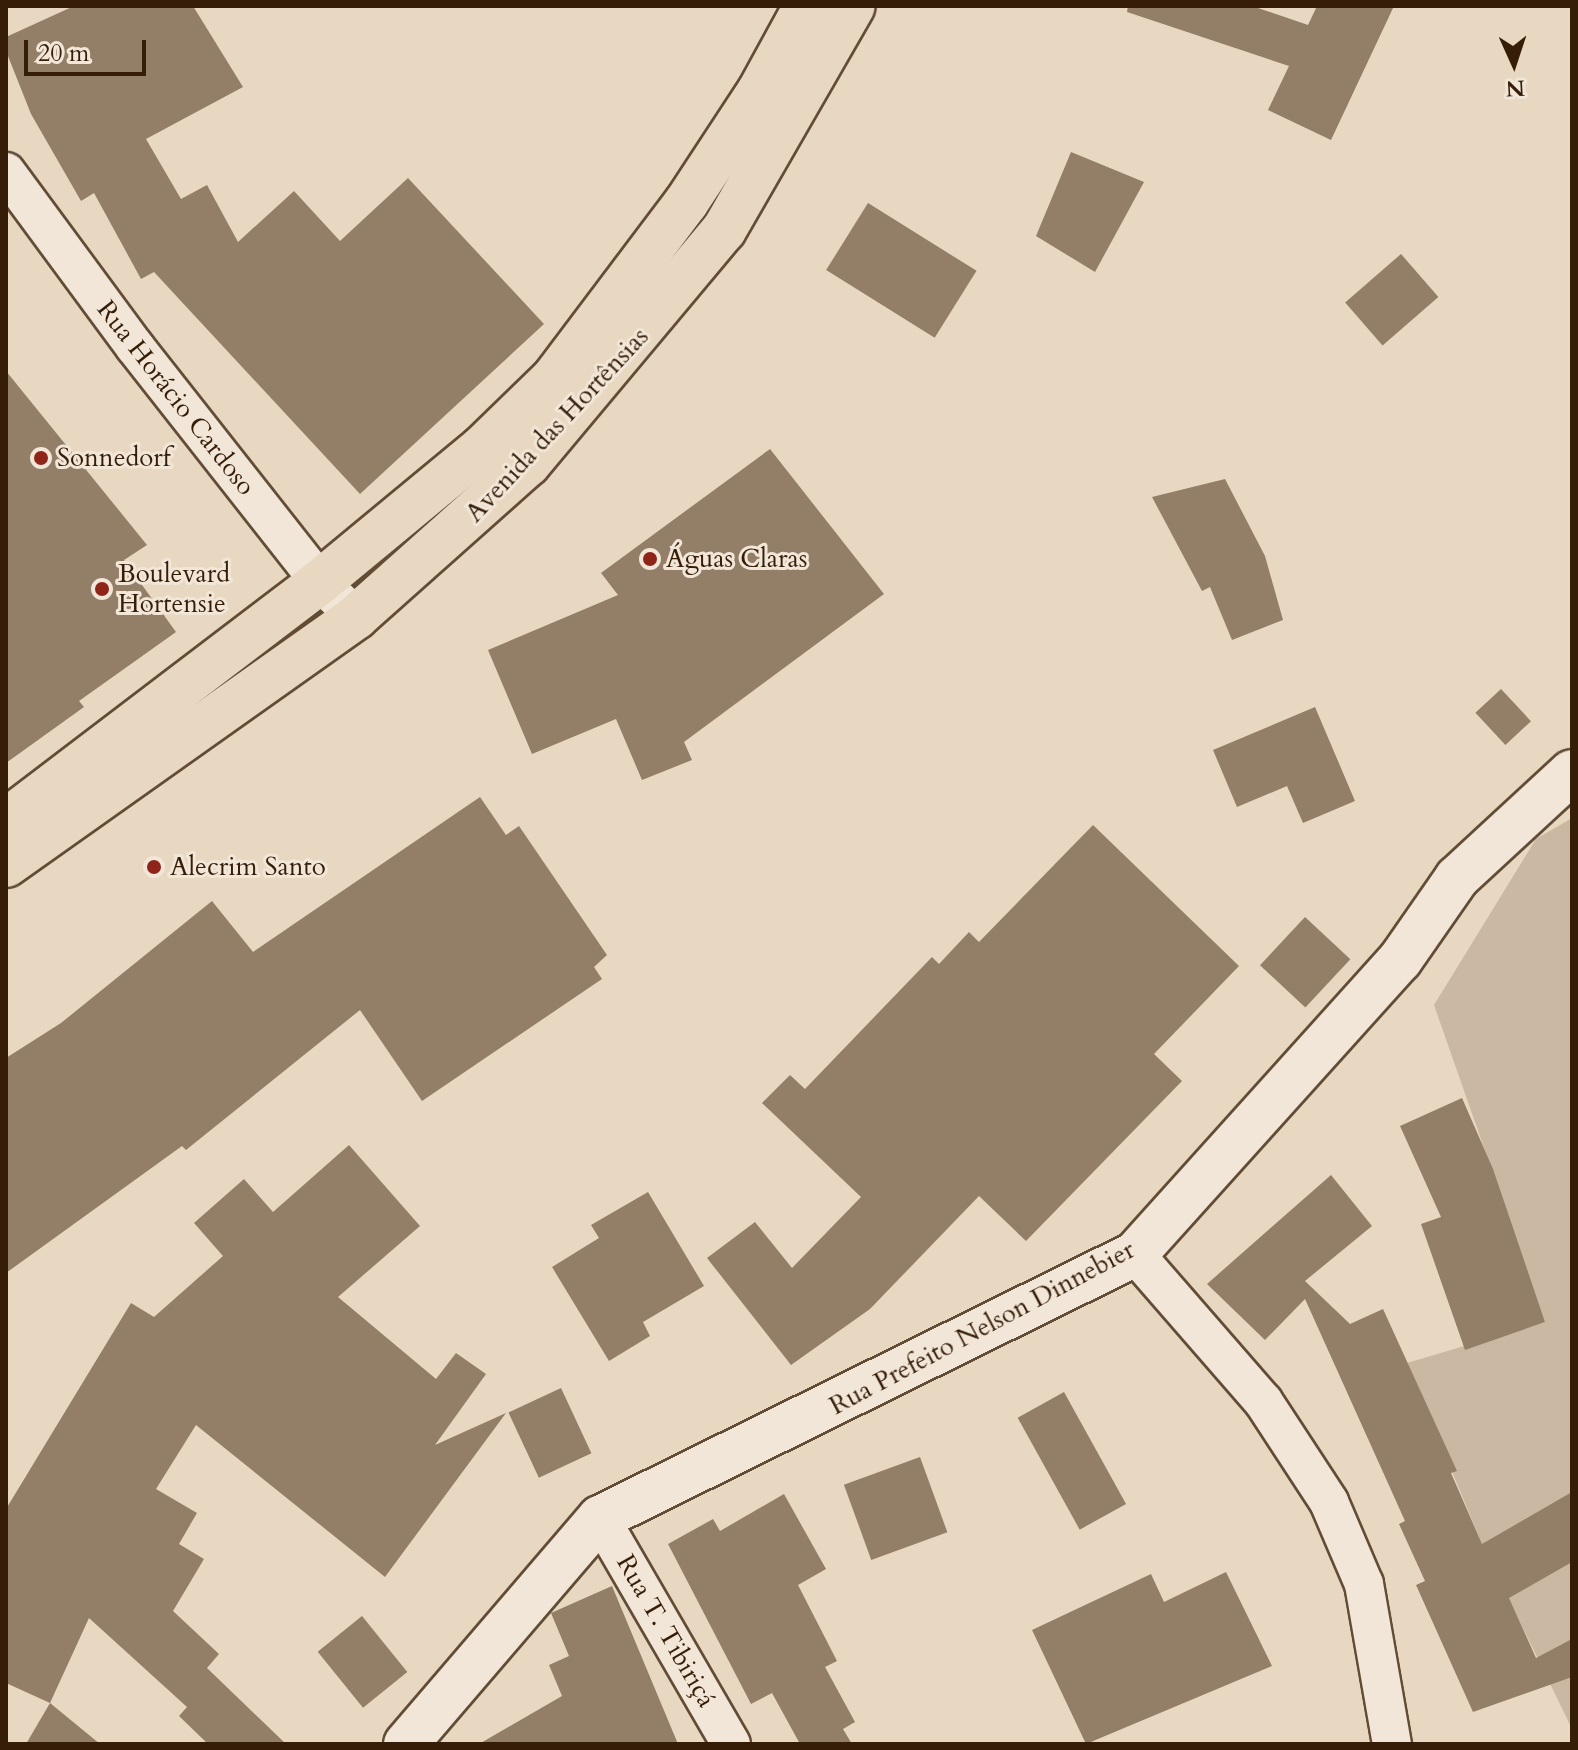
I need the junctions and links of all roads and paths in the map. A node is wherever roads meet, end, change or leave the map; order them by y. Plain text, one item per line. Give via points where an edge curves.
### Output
1 (806, 6) edge
2 (853, 6) edge
3 (6, 172) edge
4 (320, 582) junction
5 (356, 617) junction
6 (1572, 772) edge
7 (6, 821) edge
8 (6, 865) edge
9 (1135, 1254) junction
10 (600, 1518) junction
11 (406, 1744) edge
12 (731, 1744) edge
13 (1392, 1744) edge

1 - 4 main road, Avenida das Hortênsias via 759,92 686,203 554,378 481,449
2 - 5 main road, Avenida das Hortênsias via 724,230 658,314 528,464
3 - 4 street, Rua Horácio Cardoso
4 - 5 street, Rua Horácio Cardoso
4 - 7 main road, Avenida das Hortênsias
5 - 8 main road, Avenida das Hortênsias
6 - 9 street, Rua Prefeito Nelson Dinnebier via 1457,878 1400,960
9 - 10 street, Rua Prefeito Nelson Dinnebier
9 - 13 street via 1263,1401 1329,1502 1364,1584
10 - 11 street, Rua Prefeito Nelson Dinnebier
10 - 12 street, Rua T. Tibiriçá

